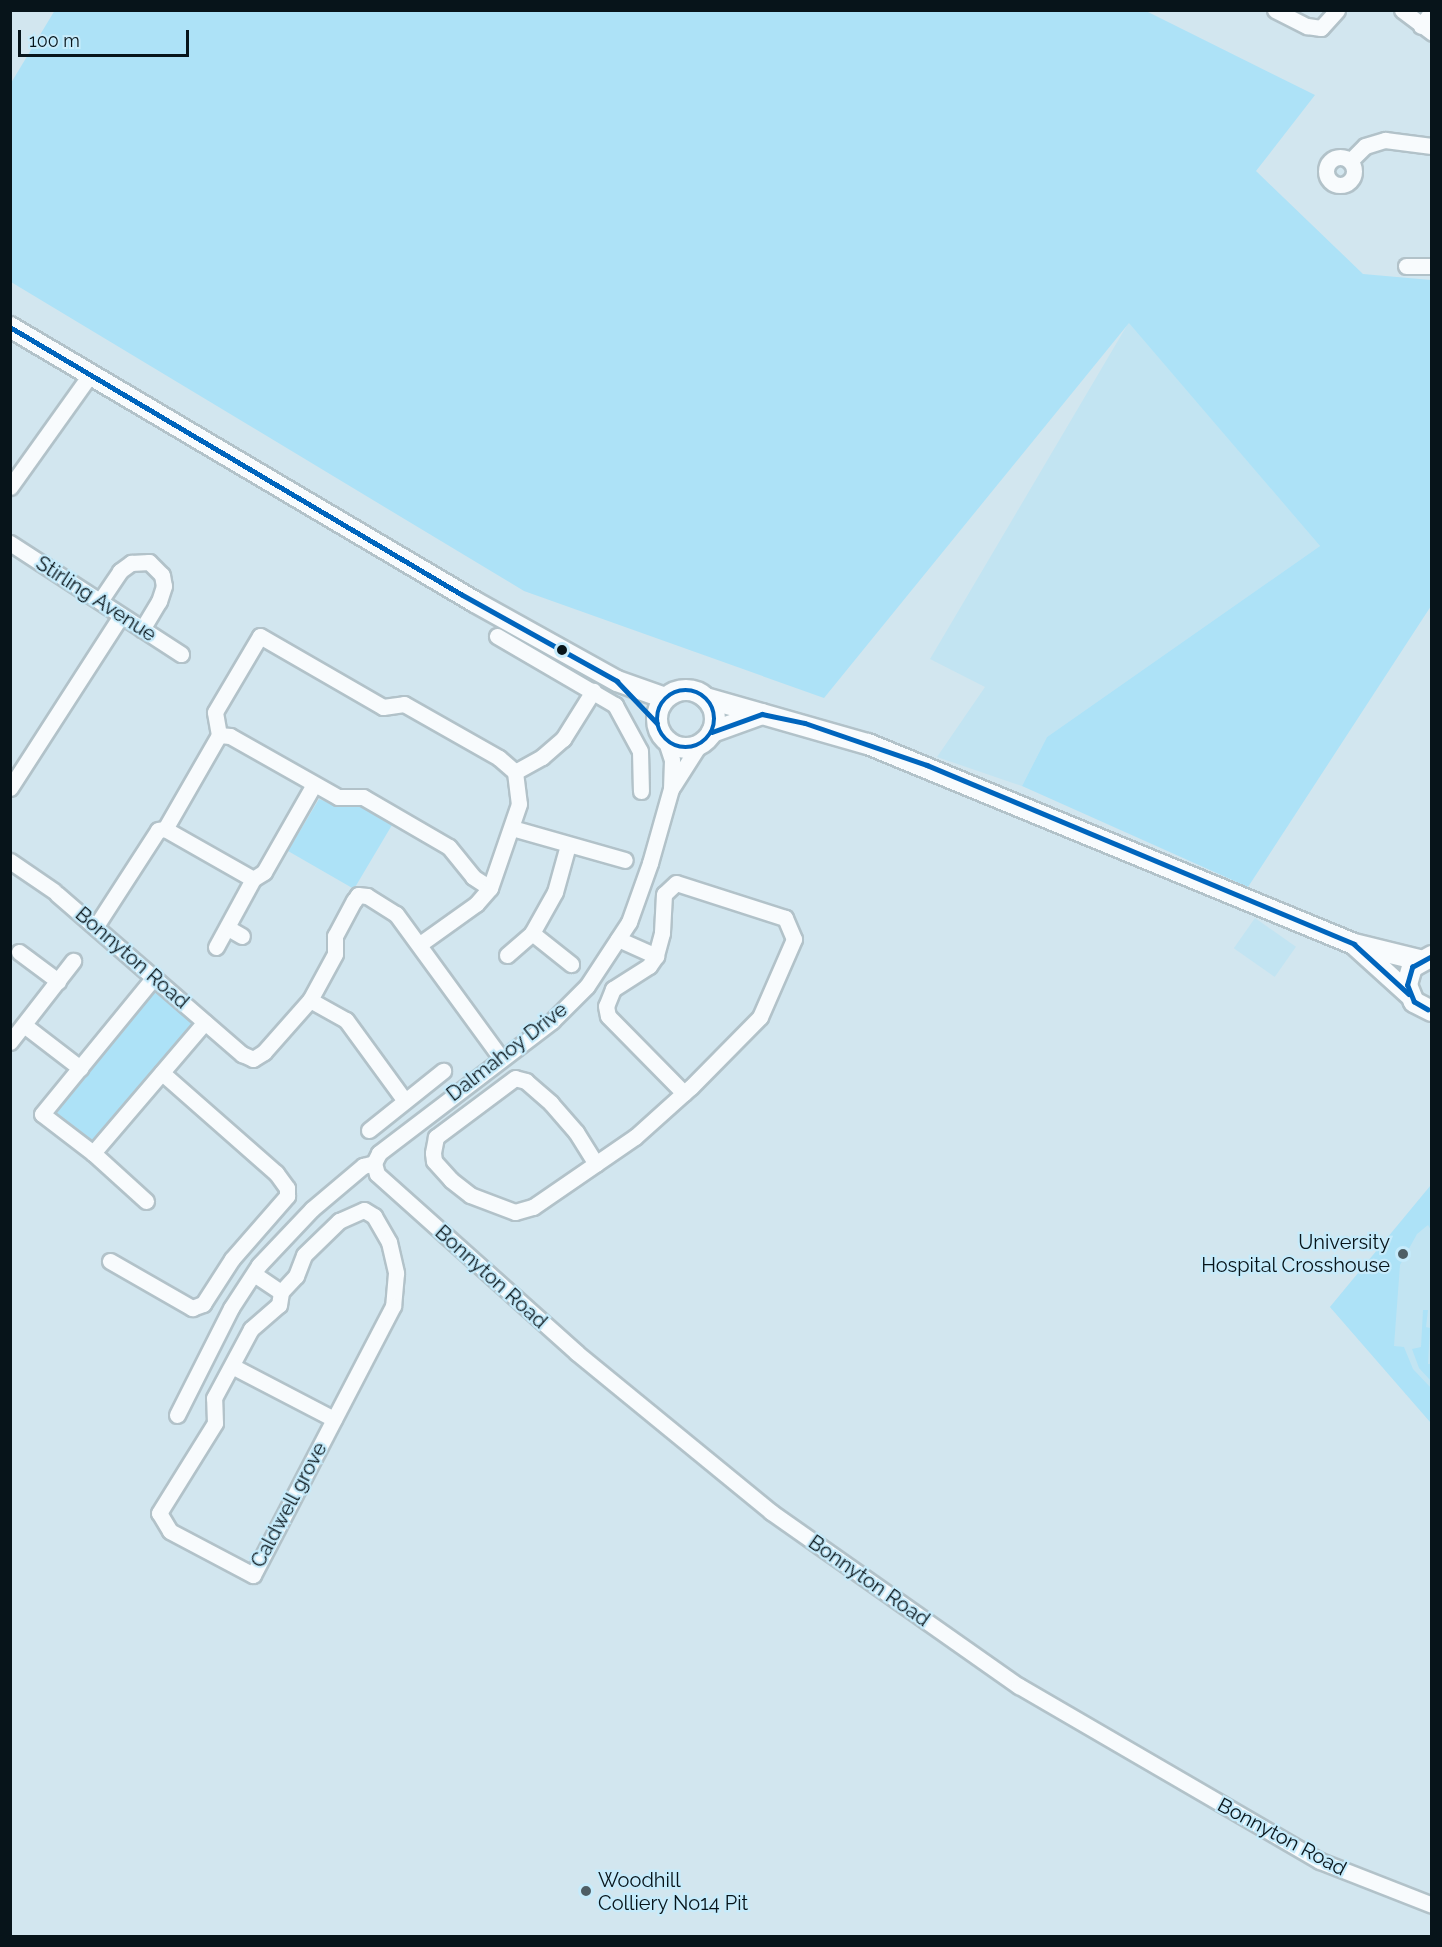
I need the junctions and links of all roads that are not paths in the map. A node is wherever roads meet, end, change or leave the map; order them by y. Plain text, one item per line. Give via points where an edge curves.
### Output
1 (1275, 10) edge
2 (1336, 10) edge
3 (1402, 10) edge
4 (1431, 10) edge
5 (1426, 29) edge
6 (1431, 146) edge
7 (1350, 161) dead end
8 (1406, 266) dead end
9 (1431, 266) edge
10 (10, 327) edge
11 (90, 375) junction
12 (10, 487) edge
13 (10, 543) edge
14 (100, 601) junction
15 (121, 616) junction
16 (142, 628) junction
17 (497, 636) dead end
18 (181, 654) dead end
19 (617, 681) junction
20 (593, 691) junction
21 (665, 698) junction
22 (706, 698) junction
23 (762, 714) junction
24 (661, 731) junction
25 (219, 735) junction
26 (705, 738) junction
27 (515, 771) junction
28 (314, 786) junction
29 (10, 788) edge
30 (671, 789) junction
31 (641, 791) dead end
32 (512, 828) junction
33 (165, 829) junction
34 (568, 845) junction
35 (625, 860) dead end
36 (10, 861) edge
37 (253, 879) junction
38 (489, 888) junction
39 (96, 926) junction
40 (228, 928) junction
41 (532, 933) junction
42 (242, 936) dead end
43 (618, 939) junction
44 (420, 944) junction
45 (1354, 944) junction
46 (216, 947) dead end
47 (19, 952) dead end
48 (507, 955) dead end
49 (656, 956) junction
50 (1425, 958) edge
51 (73, 961) dead end
52 (571, 964) dead end
53 (154, 977) junction
54 (58, 981) junction
55 (1409, 994) junction
56 (310, 1000) junction
57 (1431, 1011) edge
58 (205, 1022) junction
59 (24, 1025) junction
60 (10, 1042) edge
61 (501, 1058) junction
62 (80, 1068) junction
63 (443, 1071) dead end
64 (162, 1073) junction
65 (684, 1092) junction
66 (405, 1101) junction
67 (369, 1130) dead end
68 (93, 1153) junction
69 (374, 1164) junction
70 (596, 1164) junction
71 (146, 1201) dead end
72 (110, 1261) dead end
73 (254, 1274) junction
74 (281, 1292) junction
75 (232, 1366) junction
76 (177, 1415) dead end
77 (334, 1419) junction
78 (1431, 1905) edge

1 - 2 street via 1307,26 1321,28
3 - 5 street
4 - 5 street
6 - 7 street via 1385,140 1365,146
8 - 9 street
10 - 11 main road
11 - 12 street
11 - 19 main road via 461,594
13 - 14 street, Stirling Avenue
14 - 15 street, Stirling Avenue
14 - 16 street via 120,571 131,563 149,562 162,575 164,586
15 - 16 street, Stirling Avenue
15 - 29 street
16 - 18 street, Stirling Avenue
17 - 20 street
19 - 21 main road
19 - 24 main road
20 - 27 street via 563,740
20 - 31 street via 615,705 632,730 640,751
21 - 22 main road via 681,690
21 - 24 main road
22 - 23 main road
22 - 26 main road via 714,714
23 - 26 main road
23 - 45 main road via 805,723 927,765
24 - 26 main road via 681,747
24 - 30 street via 672,760
25 - 27 street via 215,712 260,636 383,707 404,704
25 - 28 street via 230,736
25 - 33 street
26 - 30 street
27 - 32 street via 520,792
28 - 37 street via 264,872
28 - 38 street via 338,797 363,797 449,847 473,877
30 - 43 street, Dalmahoy Drive via 650,863 629,922
32 - 34 street
32 - 38 street
33 - 37 street
33 - 39 street via 152,835
34 - 35 street
34 - 41 street via 555,892
36 - 39 street, Bonnyton Road via 56,892
37 - 40 street
38 - 44 street via 476,904
39 - 53 street, Bonnyton Road
40 - 42 street
40 - 46 street
41 - 48 street
41 - 52 street
43 - 49 street
43 - 61 street, Dalmahoy Drive via 580,993 552,1021
44 - 56 street via 396,914 367,896 358,895 335,936 334,954
44 - 61 street
45 - 50 main road
45 - 55 main road
47 - 54 street
49 - 65 street via 649,966 613,989 606,1006 608,1016
49 - 65 street via 662,933 664,894 676,883 785,918 794,939 760,1017
50 - 55 main road via 1408,976
51 - 54 street
53 - 58 street, Bonnyton Road
53 - 62 street
54 - 59 street
55 - 57 main road via 1421,1008
56 - 58 street, Bonnyton Road via 264,1053 254,1059 242,1054
56 - 66 street via 346,1020
58 - 64 street
59 - 60 street
59 - 62 street
61 - 69 street, Dalmahoy Drive via 379,1153
62 - 68 street via 42,1114
63 - 66 street
64 - 68 street
64 - 72 street via 276,1173 287,1188 287,1196 232,1259 203,1304 192,1308
65 - 70 street via 635,1137
66 - 67 street
68 - 71 street
69 - 73 street, Dalmahoy Drive via 363,1166 312,1209
69 - 78 street, Bonnyton Road via 377,1174 577,1353 771,1512 1018,1686 1320,1861
70 - 70 street via 551,1103 526,1081 515,1078 436,1137 433,1153 446,1174 470,1196 515,1212 533,1207
73 - 74 street
73 - 76 street, Dalmahoy Drive via 231,1308
74 - 75 street, Caldwell grove via 279,1305 251,1329
74 - 77 street, Caldwell grove via 296,1276 304,1255 339,1221 364,1210 374,1216 389,1242 396,1273 393,1306
75 - 77 street, Caldwell grove
75 - 77 street, Caldwell grove via 214,1398 215,1423 159,1513 170,1531 252,1575

